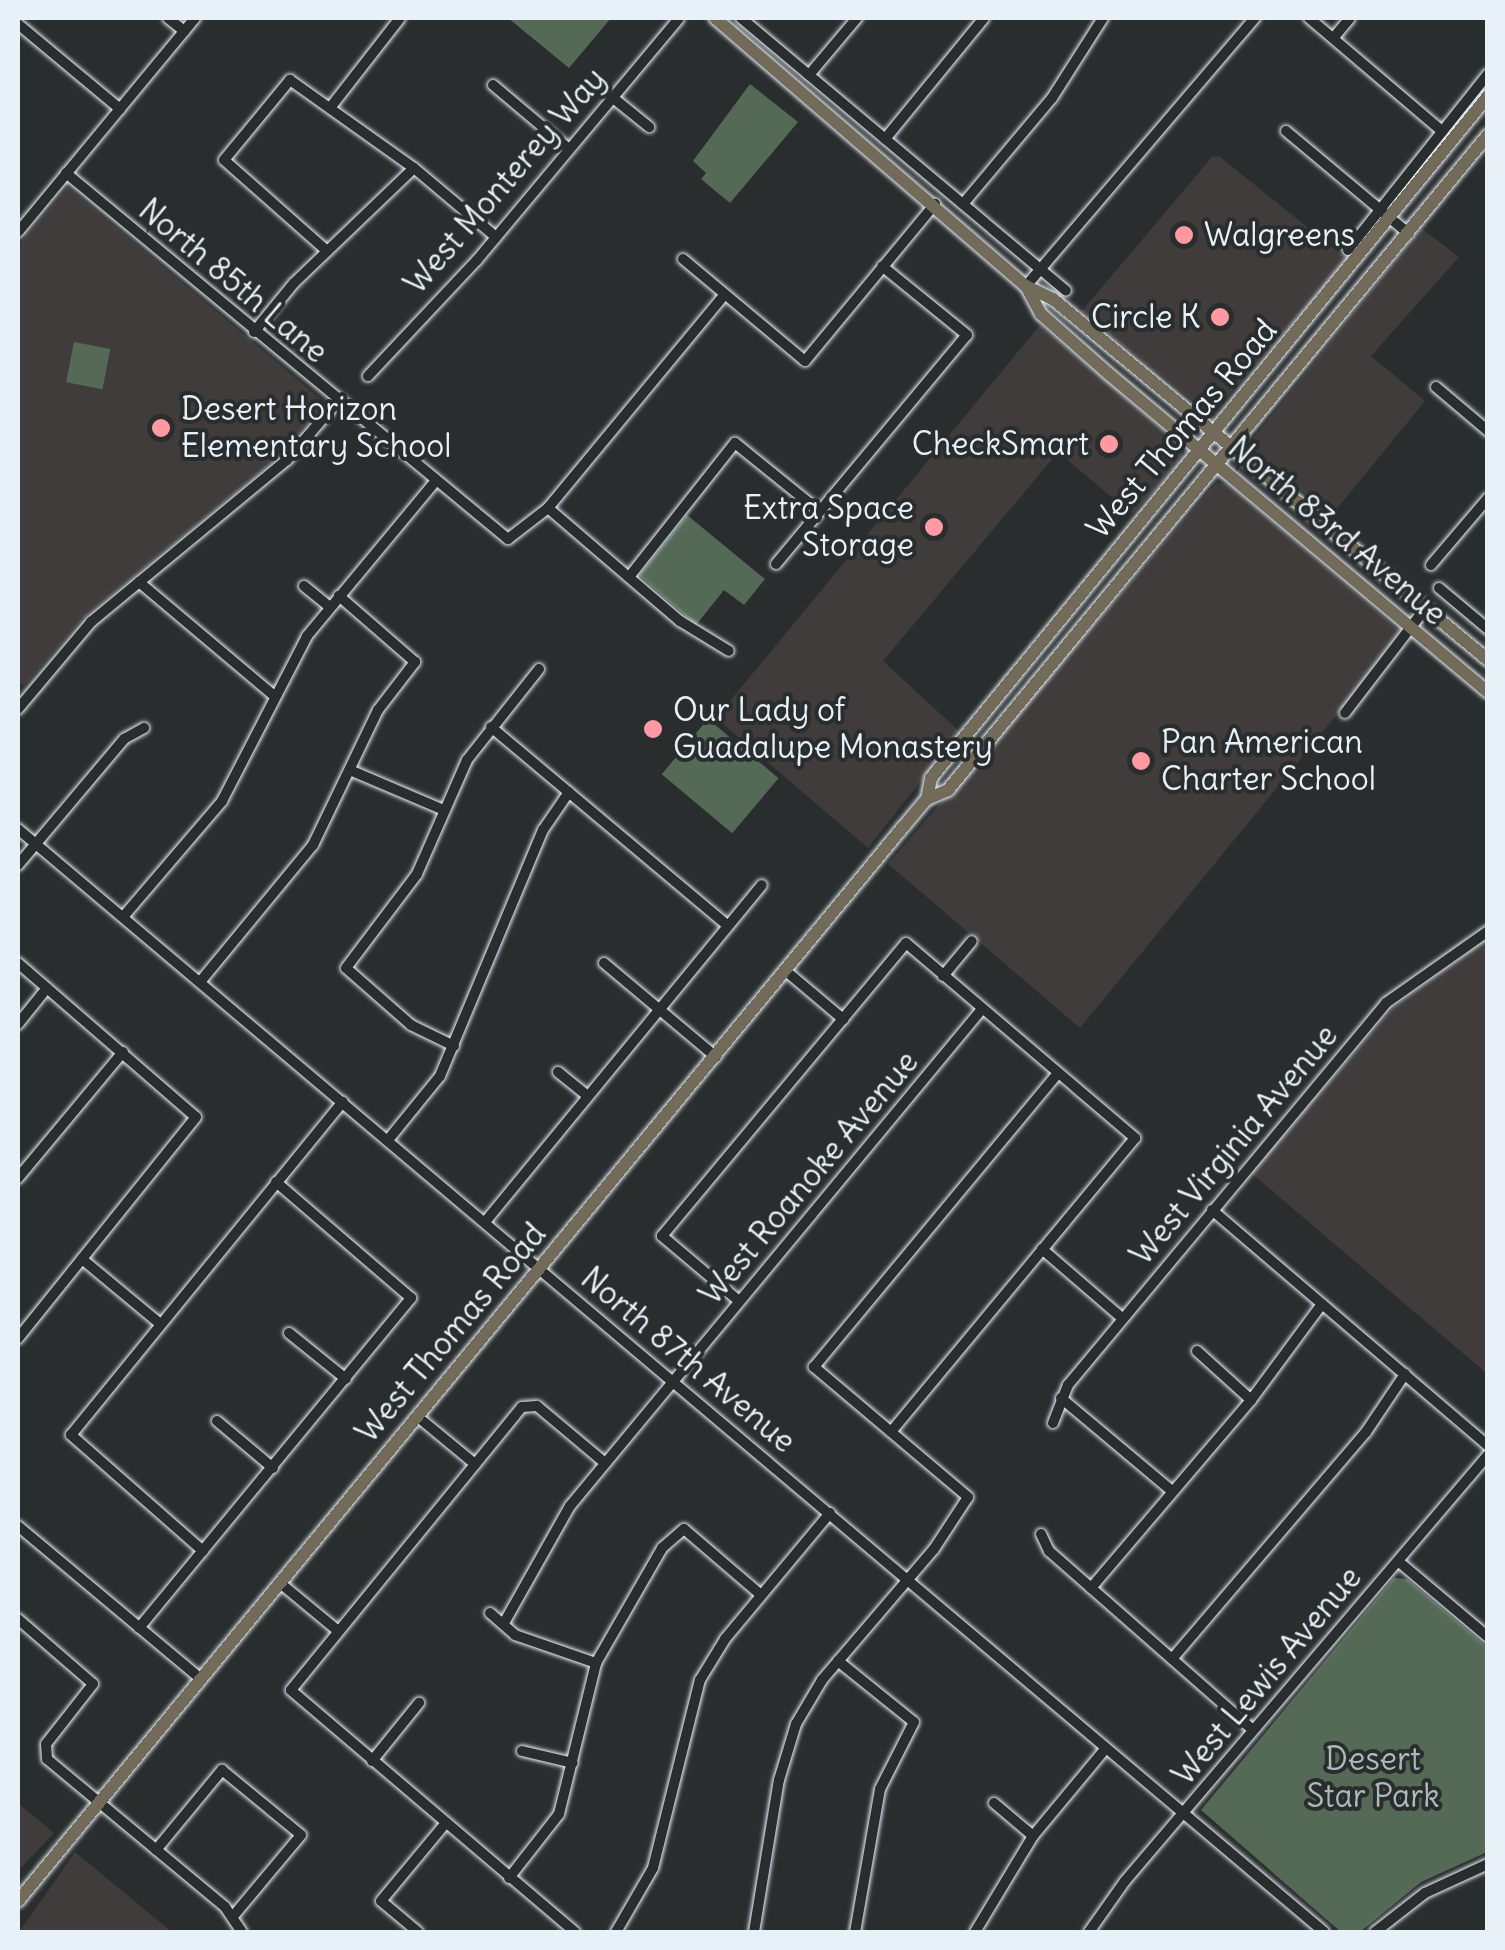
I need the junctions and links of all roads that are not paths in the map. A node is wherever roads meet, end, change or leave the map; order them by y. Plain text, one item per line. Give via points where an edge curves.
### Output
1 (168, 18) edge
2 (195, 18) edge
3 (678, 18) edge
4 (715, 18) edge
5 (740, 18) edge
6 (857, 18) edge
7 (984, 18) edge
8 (1103, 18) edge
9 (1255, 18) edge
10 (1309, 18) edge
11 (1350, 18) edge
12 (395, 19) edge
13 (18, 24) edge
14 (184, 31) junction
15 (1335, 36) junction
16 (1488, 74) edge
17 (809, 75) junction
18 (493, 85) dead end
19 (1488, 96) edge
20 (612, 97) junction
21 (330, 108) junction
22 (120, 109) junction
23 (649, 128) dead end
24 (1286, 131) dead end
25 (1442, 131) junction
26 (1488, 134) edge
27 (885, 139) junction
28 (569, 148) junction
29 (414, 168) junction
30 (66, 173) junction
31 (935, 204) junction
32 (963, 204) junction
33 (1384, 214) junction
34 (18, 232) edge
35 (1408, 234) junction
36 (496, 236) junction
37 (1348, 250) dead end
38 (327, 251) junction
39 (682, 260) dead end
40 (882, 266) junction
41 (1041, 270) junction
42 (1026, 286) junction
43 (1066, 290) dead end
44 (724, 294) junction
45 (254, 332) junction
46 (368, 376) dead end
47 (1436, 386) dead end
48 (338, 401) junction
49 (1488, 431) edge
50 (1216, 432) junction
51 (1233, 447) junction
52 (1200, 452) junction
53 (1217, 466) junction
54 (434, 483) junction
55 (1488, 498) edge
56 (548, 508) junction
57 (819, 511) junction
58 (776, 564) dead end
59 (1432, 565) dead end
60 (629, 577) junction
61 (138, 582) junction
62 (304, 586) dead end
63 (1438, 588) dead end
64 (339, 596) junction
65 (330, 607) junction
66 (1424, 610) junction
67 (1052, 629) junction
68 (1488, 629) edge
69 (1413, 632) junction
70 (1070, 643) junction
71 (730, 650) dead end
72 (1488, 660) edge
73 (540, 669) dead end
74 (1488, 692) edge
75 (273, 696) junction
76 (20, 701) edge
77 (1345, 713) dead end
78 (492, 727) junction
79 (144, 728) dead end
80 (350, 770) junction
81 (569, 792) junction
82 (927, 799) junction
83 (444, 810) junction
84 (18, 828) edge
85 (35, 844) junction
86 (18, 865) edge
87 (762, 885) dead end
88 (123, 917) junction
89 (728, 926) junction
90 (1488, 931) edge
91 (972, 940) dead end
92 (18, 963) edge
93 (604, 963) dead end
94 (786, 971) junction
95 (943, 976) junction
96 (200, 982) junction
97 (47, 988) junction
98 (659, 1009) junction
99 (982, 1009) junction
100 (843, 1018) junction
101 (18, 1024) edge
102 (454, 1046) junction
103 (122, 1052) junction
104 (716, 1056) junction
105 (558, 1072) dead end
106 (1058, 1074) junction
107 (588, 1096) junction
108 (343, 1102) junction
109 (388, 1140) junction
110 (18, 1178) edge
111 (276, 1182) junction
112 (1212, 1210) junction
113 (485, 1222) junction
114 (1042, 1249) junction
115 (82, 1259) junction
116 (541, 1268) junction
117 (739, 1301) junction
118 (1322, 1304) junction
119 (1122, 1318) junction
120 (159, 1324) junction
121 (289, 1333) dead end
122 (18, 1338) edge
123 (1197, 1352) dead end
124 (1405, 1374) junction
125 (346, 1380) junction
126 (675, 1380) junction
127 (1061, 1398) junction
128 (1251, 1400) junction
129 (418, 1417) junction
130 (217, 1421) dead end
131 (1052, 1423) dead end
132 (891, 1432) junction
133 (1488, 1446) edge
134 (1488, 1455) edge
135 (604, 1462) junction
136 (475, 1464) junction
137 (273, 1468) junction
138 (1172, 1491) junction
139 (830, 1513) junction
140 (18, 1526) edge
141 (1041, 1534) dead end
142 (203, 1552) junction
143 (1398, 1561) junction
144 (908, 1579) junction
145 (280, 1584) junction
146 (1090, 1588) junction
147 (761, 1595) junction
148 (490, 1613) dead end
149 (18, 1619) edge
150 (504, 1624) junction
151 (139, 1628) junction
152 (337, 1630) junction
153 (1487, 1636) edge
154 (1172, 1660) junction
155 (838, 1661) junction
156 (596, 1664) junction
157 (201, 1679) junction
158 (419, 1703) dead end
159 (1253, 1730) junction
160 (1106, 1748) junction
161 (522, 1751) dead end
162 (372, 1761) junction
163 (573, 1763) junction
164 (99, 1803) junction
165 (994, 1803) dead end
166 (1184, 1814) junction
167 (444, 1825) junction
168 (1033, 1836) junction
169 (156, 1850) junction
170 (1488, 1864) edge
171 (510, 1878) junction
172 (18, 1901) edge
173 (234, 1915) junction
174 (242, 1932) edge
175 (418, 1932) edge
176 (575, 1932) edge
177 (616, 1932) edge
178 (754, 1932) edge
179 (855, 1932) edge
180 (976, 1932) edge
181 (1090, 1932) edge
182 (1324, 1932) edge
183 (1375, 1932) edge

1 - 14 street
2 - 14 street
3 - 20 street, West Monterey Way
4 - 31 main road, North 83rd Avenue
5 - 17 street
6 - 17 street
7 - 27 street
8 - 32 street via 1052,98
9 - 41 street
10 - 15 street
11 - 15 street
12 - 21 street
13 - 22 street
14 - 22 street
15 - 25 street
16 - 25 street, West Thomas Road
17 - 27 street
18 - 28 street
19 - 33 main road, West Thomas Road
20 - 23 street
20 - 28 street, West Monterey Way
21 - 29 street
21 - 38 street via 290,80 224,160
22 - 30 street
24 - 33 street
25 - 33 street, West Thomas Road
26 - 35 main road, West Thomas Road
27 - 32 street
28 - 36 street, West Monterey Way
29 - 36 street
29 - 38 street
30 - 34 street
30 - 45 street, North 85th Lane
31 - 40 street
31 - 42 main road, North 83rd Avenue
32 - 41 street
33 - 35 street
33 - 37 street, West Thomas Road
33 - 50 main road, West Thomas Road
35 - 51 main road, West Thomas Road
36 - 46 street, West Monterey Way
38 - 45 street
39 - 44 street
40 - 44 street via 804,361
40 - 57 street via 967,335
41 - 42 street
41 - 43 street
42 - 50 main road, North 83rd Avenue via 1053,299
42 - 52 main road, North 83rd Avenue via 1041,314
44 - 56 street
45 - 48 street, North 85th Lane
47 - 49 street
48 - 54 street, North 85th Lane
48 - 61 street via 288,460
50 - 51 main road, North 83rd Avenue
50 - 52 main road, West Thomas Road
51 - 53 main road, West Thomas Road
51 - 66 main road, North 83rd Avenue
52 - 53 main road, North 83rd Avenue
52 - 67 main road, West Thomas Road
53 - 69 main road, North 83rd Avenue
53 - 70 main road, West Thomas Road
54 - 56 street, North 85th Lane via 508,538
54 - 64 street
55 - 59 street
56 - 60 street
57 - 58 street
57 - 60 street via 735,443
60 - 71 street via 710,644
61 - 75 street
61 - 76 street via 83,630
62 - 65 street
63 - 68 street
64 - 65 street
64 - 80 street via 415,662 378,710
65 - 75 street
66 - 69 street
66 - 72 main road, North 83rd Avenue
67 - 70 main road
67 - 82 main road, West Thomas Road via 931,778
69 - 74 main road, North 83rd Avenue
69 - 77 street
70 - 82 main road, West Thomas Road via 948,790
73 - 78 street
75 - 88 street via 222,801
78 - 81 street
78 - 83 street
79 - 85 street via 124,739
80 - 83 street
80 - 96 street via 313,845
81 - 89 street
81 - 102 street via 543,830
82 - 94 main road, West Thomas Road
83 - 102 street via 409,886 346,968 411,1025
84 - 85 street, North 87th Avenue
85 - 86 street
85 - 88 street, North 87th Avenue
87 - 89 street
88 - 96 street, North 87th Avenue
89 - 98 street
90 - 112 street, West Virginia Avenue via 1386,1003
91 - 95 street
92 - 97 street
93 - 98 street
94 - 100 street
94 - 104 main road, West Thomas Road
95 - 99 street
95 - 100 street via 906,943
96 - 108 street, North 87th Avenue
97 - 101 street
97 - 103 street
98 - 104 street
98 - 107 street
99 - 106 street
99 - 117 street, West Roanoke Avenue
100 - 117 street via 662,1236
102 - 109 street via 433,1086
103 - 110 street
103 - 115 street via 196,1117
104 - 116 main road, West Thomas Road
105 - 107 street
106 - 114 street via 1135,1138
106 - 132 street via 814,1367
107 - 113 street
108 - 109 street, North 87th Avenue
108 - 111 street
109 - 113 street, North 87th Avenue
111 - 120 street
111 - 125 street via 411,1298
112 - 118 street
112 - 119 street, West Virginia Avenue
113 - 116 street, North 87th Avenue
114 - 119 street
114 - 132 street
115 - 120 street
115 - 122 street
116 - 126 street, North 87th Avenue
116 - 129 main road, West Thomas Road
117 - 126 street, West Roanoke Avenue
118 - 124 street
118 - 128 street
119 - 127 street, West Virginia Avenue
120 - 142 street via 71,1435
121 - 125 street
123 - 128 street
124 - 133 street
124 - 154 street via 1366,1432
125 - 137 street
126 - 135 street, West Roanoke Avenue
126 - 139 street, North 87th Avenue
127 - 131 street, West Virginia Avenue
127 - 138 street
128 - 138 street
129 - 136 street
129 - 145 main road, West Thomas Road
130 - 137 street
132 - 144 street via 968,1496
134 - 143 street, West Lewis Avenue
135 - 136 street via 529,1403
135 - 150 street, West Roanoke Avenue via 542,1546
136 - 152 street
137 - 142 street
138 - 146 street
139 - 144 street, North 87th Avenue
139 - 147 street
140 - 151 street
141 - 146 street via 1049,1552
142 - 151 street
143 - 153 street
143 - 159 street, West Lewis Avenue
144 - 155 street
144 - 160 street, North 87th Avenue
145 - 152 street
145 - 157 main road, West Thomas Road
146 - 154 street
147 - 156 street via 684,1529 634,1588
147 - 177 street via 700,1680 653,1868
148 - 150 street
149 - 164 street via 93,1684 42,1752
150 - 156 street via 515,1635
151 - 157 street
152 - 162 street via 291,1690
154 - 159 street
155 - 178 street via 788,1746
155 - 179 street via 914,1722 880,1789
156 - 163 street
157 - 164 main road, West Thomas Road
158 - 162 street
159 - 166 street, West Lewis Avenue
160 - 166 street, North 87th Avenue
160 - 168 street
161 - 163 street
162 - 167 street
163 - 171 street via 559,1814
164 - 169 street
164 - 172 main road, West Thomas Road
165 - 168 street
166 - 181 street, West Lewis Avenue
166 - 182 street, North 87th Avenue
167 - 171 street
167 - 175 street via 380,1901
168 - 180 street
169 - 173 street
169 - 173 street via 222,1770 301,1834
170 - 183 street via 1425,1893
171 - 176 street
173 - 174 street

